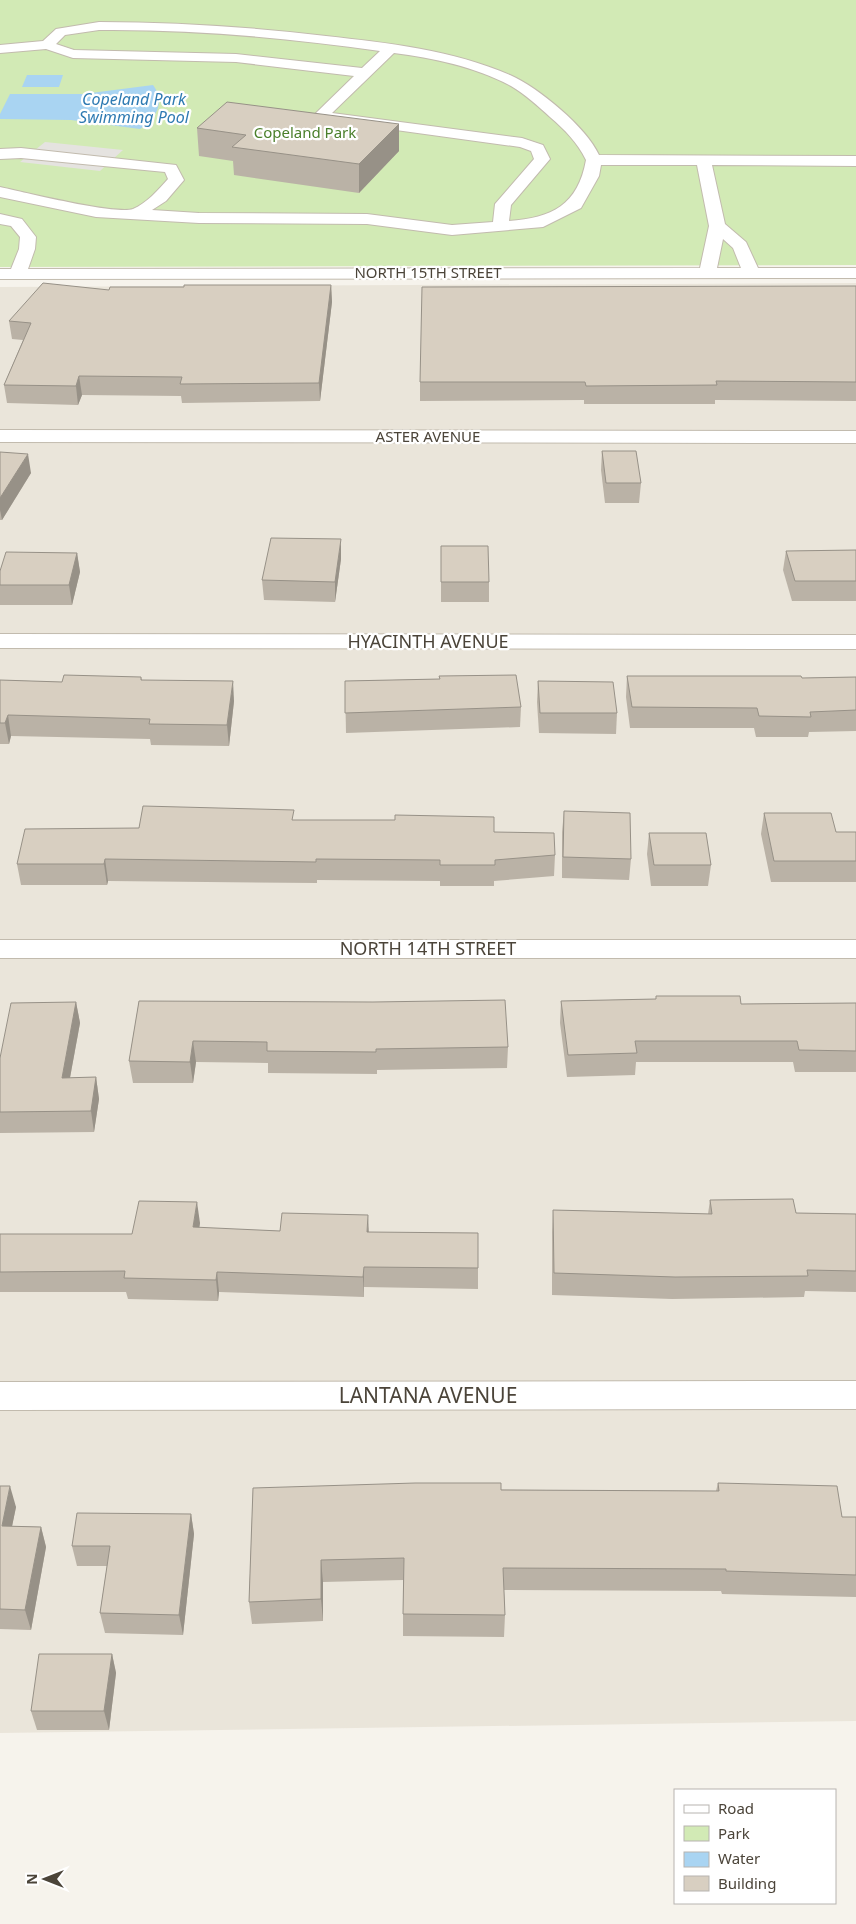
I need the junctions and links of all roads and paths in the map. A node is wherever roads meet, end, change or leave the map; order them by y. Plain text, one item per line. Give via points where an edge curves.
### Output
1 (48, 45) junction
2 (392, 47) junction
3 (0, 49) edge
4 (365, 73) junction
5 (0, 154) edge
6 (594, 160) junction
7 (704, 161) junction
8 (856, 161) edge
9 (0, 192) edge
10 (135, 214) junction
11 (0, 219) edge
12 (501, 226) junction
13 (716, 226) junction
14 (708, 272) junction
15 (751, 272) junction
16 (856, 273) edge
17 (0, 274) edge
18 (18, 274) junction
19 (0, 436) edge
20 (856, 437) edge
21 (0, 641) edge
22 (856, 642) edge
23 (0, 949) edge
24 (856, 949) edge
25 (856, 1395) edge
26 (0, 1396) edge

1 - 2 street via 51,35 60,28 78,23 120,20 190,24
1 - 3 street
1 - 4 street via 74,54 236,58
2 - 4 street
2 - 6 street via 446,60 517,84 585,143
4 - 12 street via 321,116 522,143 538,148 542,159 503,204
5 - 10 street via 21,153 171,168 176,180 160,198
6 - 7 street
6 - 12 street via 590,176 575,205 537,224
7 - 8 street
7 - 13 street
9 - 10 street via 96,212
10 - 12 street via 199,218 367,219 452,230
11 - 18 street via 16,222 28,237
13 - 14 street
13 - 15 street via 740,246
14 - 15 street, NORTH 15TH STREET
14 - 18 street, NORTH 15TH STREET
15 - 16 street, NORTH 15TH STREET
17 - 18 street, NORTH 15TH STREET
19 - 20 street, ASTER AVENUE
21 - 22 street, HYACINTH AVENUE
23 - 24 street, NORTH 14TH STREET
25 - 26 street, LANTANA AVENUE

